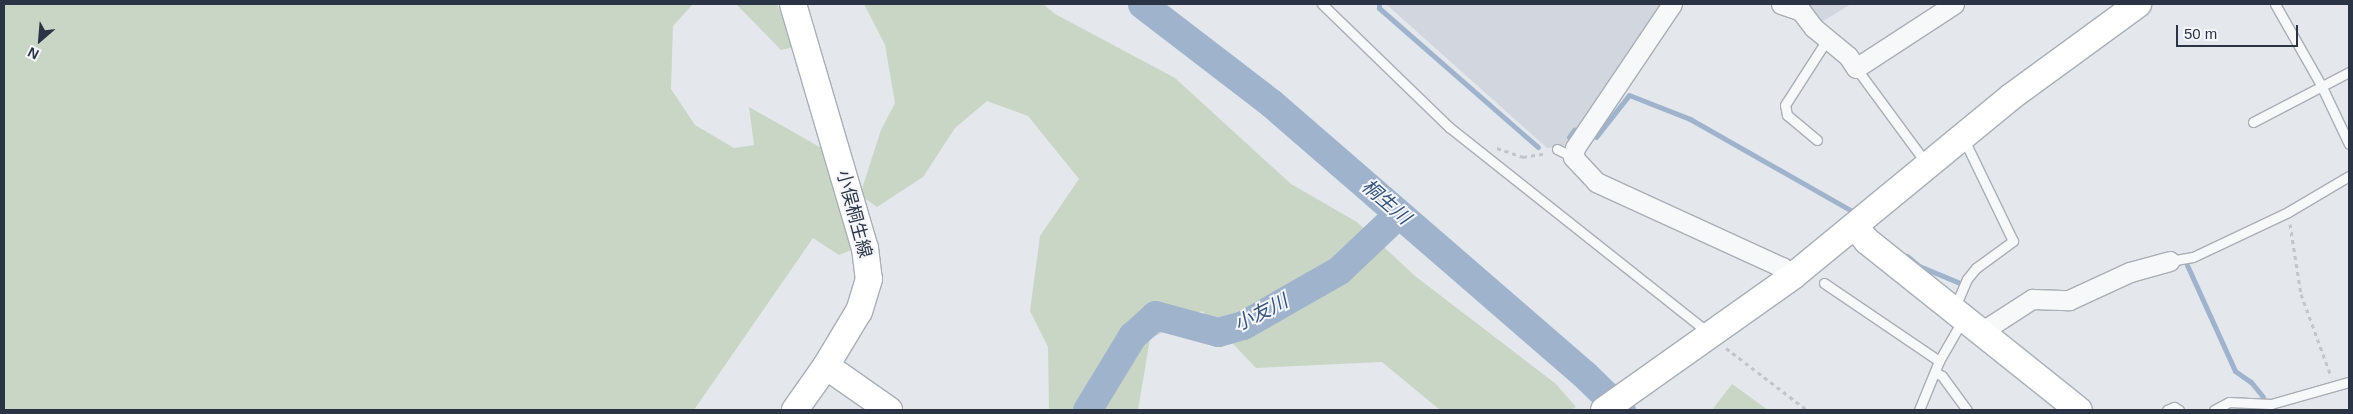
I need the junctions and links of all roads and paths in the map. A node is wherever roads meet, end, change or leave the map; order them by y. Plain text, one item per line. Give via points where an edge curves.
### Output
1 (793, 4) edge
2 (1322, 4) edge
3 (1672, 4) edge
4 (1781, 4) edge
5 (1954, 4) edge
6 (2138, 4) edge
7 (2275, 4) edge
8 (1828, 38) junction
9 (1856, 68) junction
10 (2349, 72) edge
11 (2321, 85) junction
12 (2253, 122) dead end
13 (1959, 139) junction
14 (1817, 140) dead end
15 (2349, 144) edge
16 (1492, 146) dead end
17 (1565, 153) junction
18 (1928, 165) junction
19 (2349, 176) edge
20 (2288, 212) junction
21 (1854, 226) junction
22 (2170, 261) joint
23 (1792, 276) junction
24 (1824, 283) dead end
25 (1966, 320) junction
26 (1712, 339) junction
27 (1939, 361) junction
28 (826, 366) junction
29 (1937, 373) junction
30 (2349, 382) edge
31 (2335, 386) junction
32 (795, 410) edge
33 (889, 410) edge
34 (1604, 410) edge
35 (1806, 410) edge
36 (1919, 410) edge
37 (1967, 410) edge
38 (2079, 410) edge
39 (2167, 410) edge
40 (2179, 410) edge
41 (2214, 410) edge

1 - 28 street, 小俣桐生線 via 868,264 866,294
2 - 26 lane via 1448,127
3 - 17 street via 1575,148
4 - 8 street via 1801,11 1814,28
5 - 9 street
6 - 13 street
7 - 11 lane
8 - 9 street
8 - 14 lane via 1785,105 1787,115
9 - 18 lane
10 - 11 lane
11 - 12 lane
11 - 15 lane
13 - 18 street
13 - 25 lane via 1968,148 2013,241 1976,268 1967,279
16 - 17 path via 1523,157
17 - 23 street via 1596,182 1782,267
18 - 21 street
19 - 20 lane
20 - 22 lane via 2193,257
20 - 31 path via 2302,294
21 - 23 street
21 - 25 street
22 - 25 street via 2130,272 2070,300 2032,299
23 - 26 street
24 - 27 lane
25 - 27 lane
25 - 38 street
26 - 34 street
26 - 35 path
27 - 29 lane
28 - 32 street, 小俣桐生線
28 - 33 street
29 - 36 lane
29 - 37 lane
30 - 31 lane
31 - 41 lane via 2271,404 2229,402
39 - 40 lane via 2174,407

